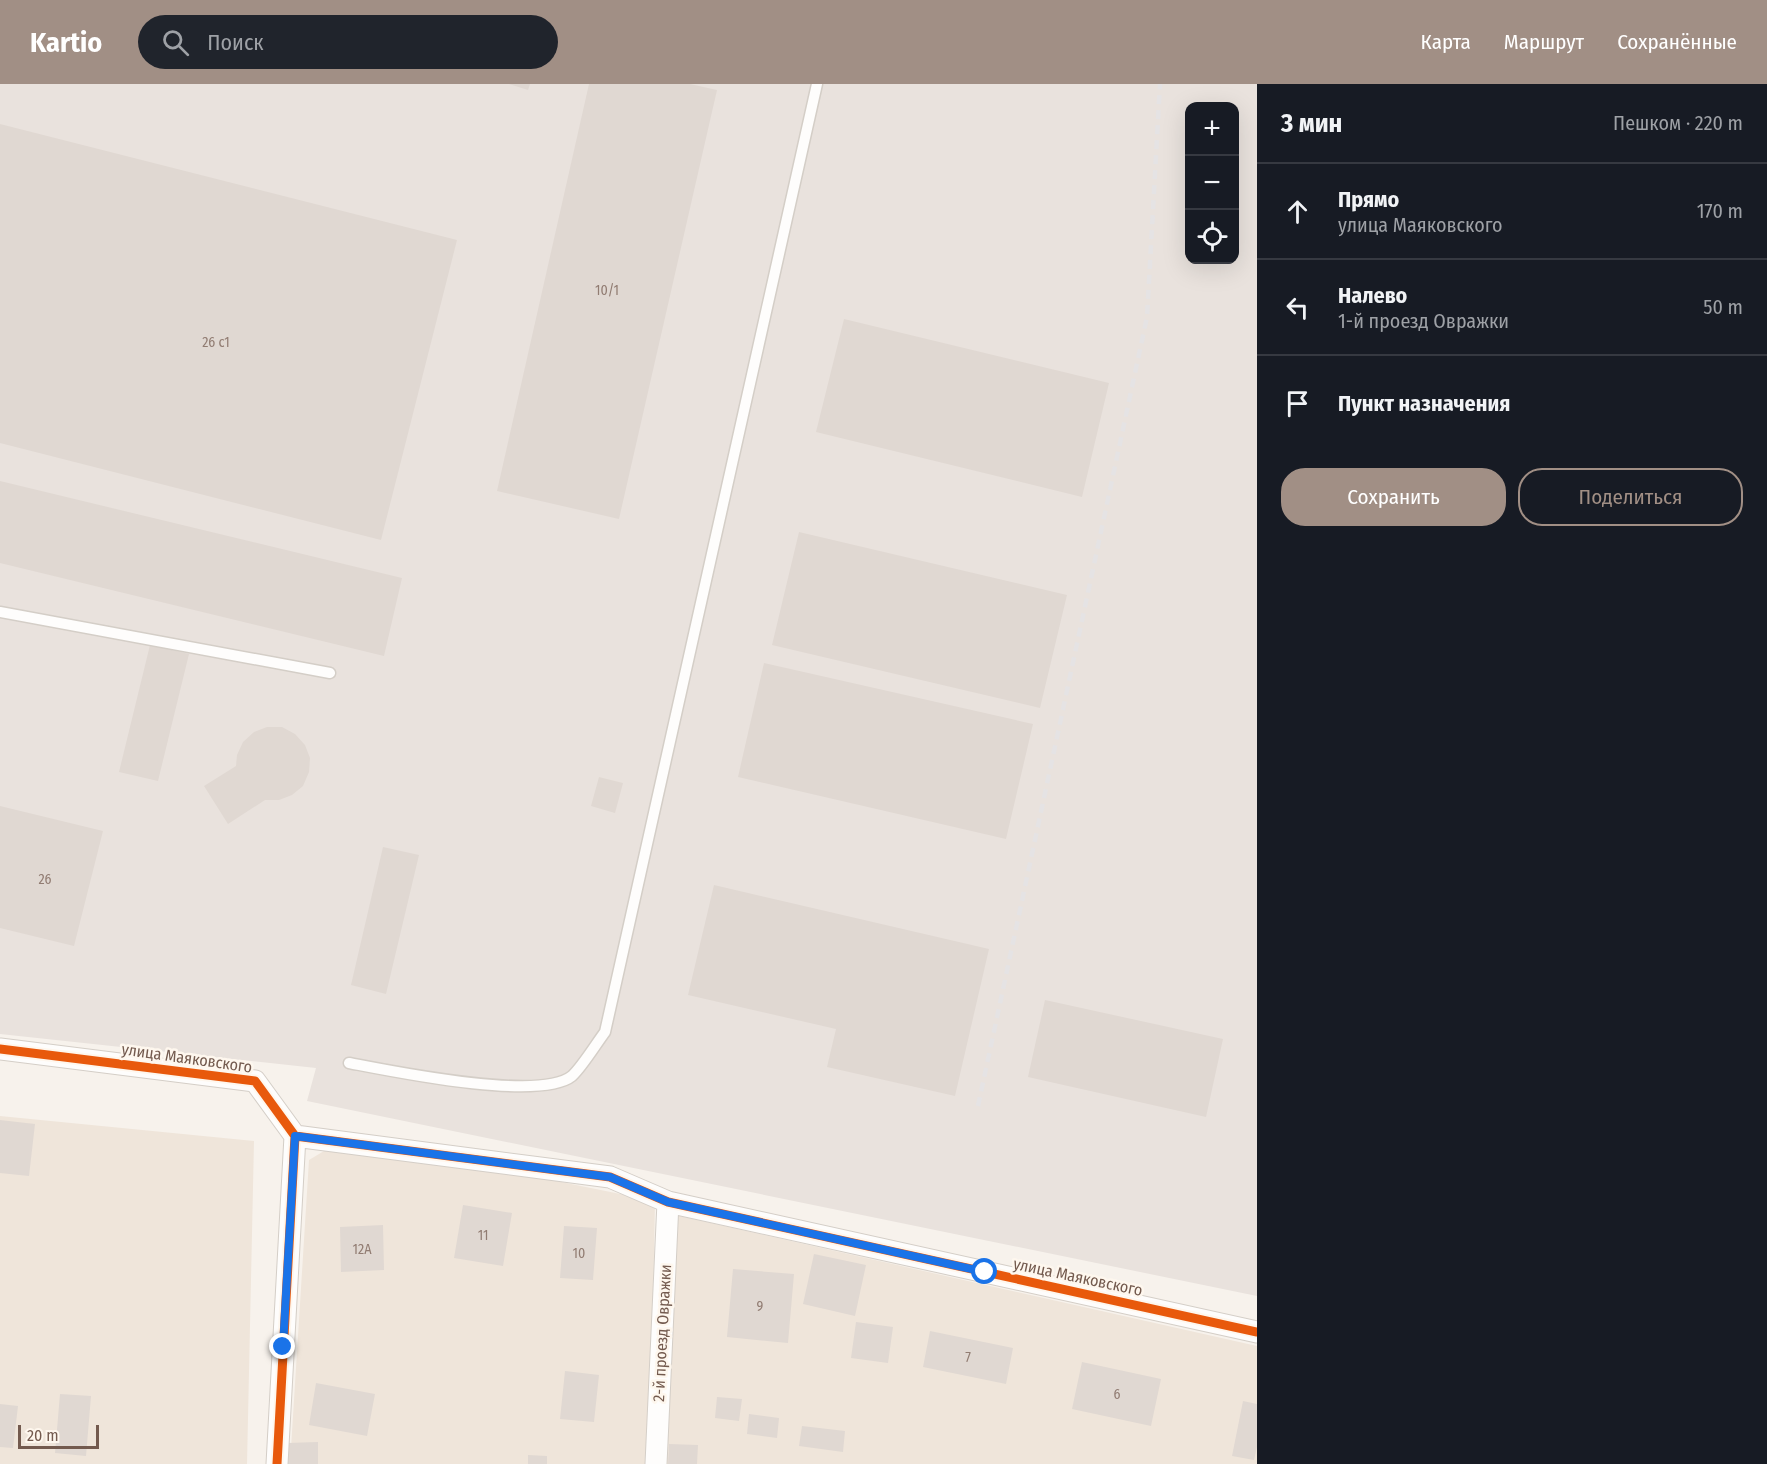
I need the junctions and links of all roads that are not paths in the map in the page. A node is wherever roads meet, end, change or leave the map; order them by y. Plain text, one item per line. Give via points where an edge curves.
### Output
1 (818, 84) edge
2 (0, 612) edge
3 (330, 673) dead end
4 (0, 1048) edge
5 (349, 1063) dead end
6 (295, 1136) junction
7 (668, 1202) junction
8 (1257, 1332) edge
9 (277, 1464) edge
10 (656, 1464) edge

1 - 5 lane via 605,1032 571,1077 541,1086 414,1076
2 - 3 lane
4 - 6 street, улица Маяковского via 255,1081
6 - 7 street, улица Маяковского via 610,1177
6 - 9 street
7 - 8 street, улица Маяковского
7 - 10 street, 2-й проезд Овражки

